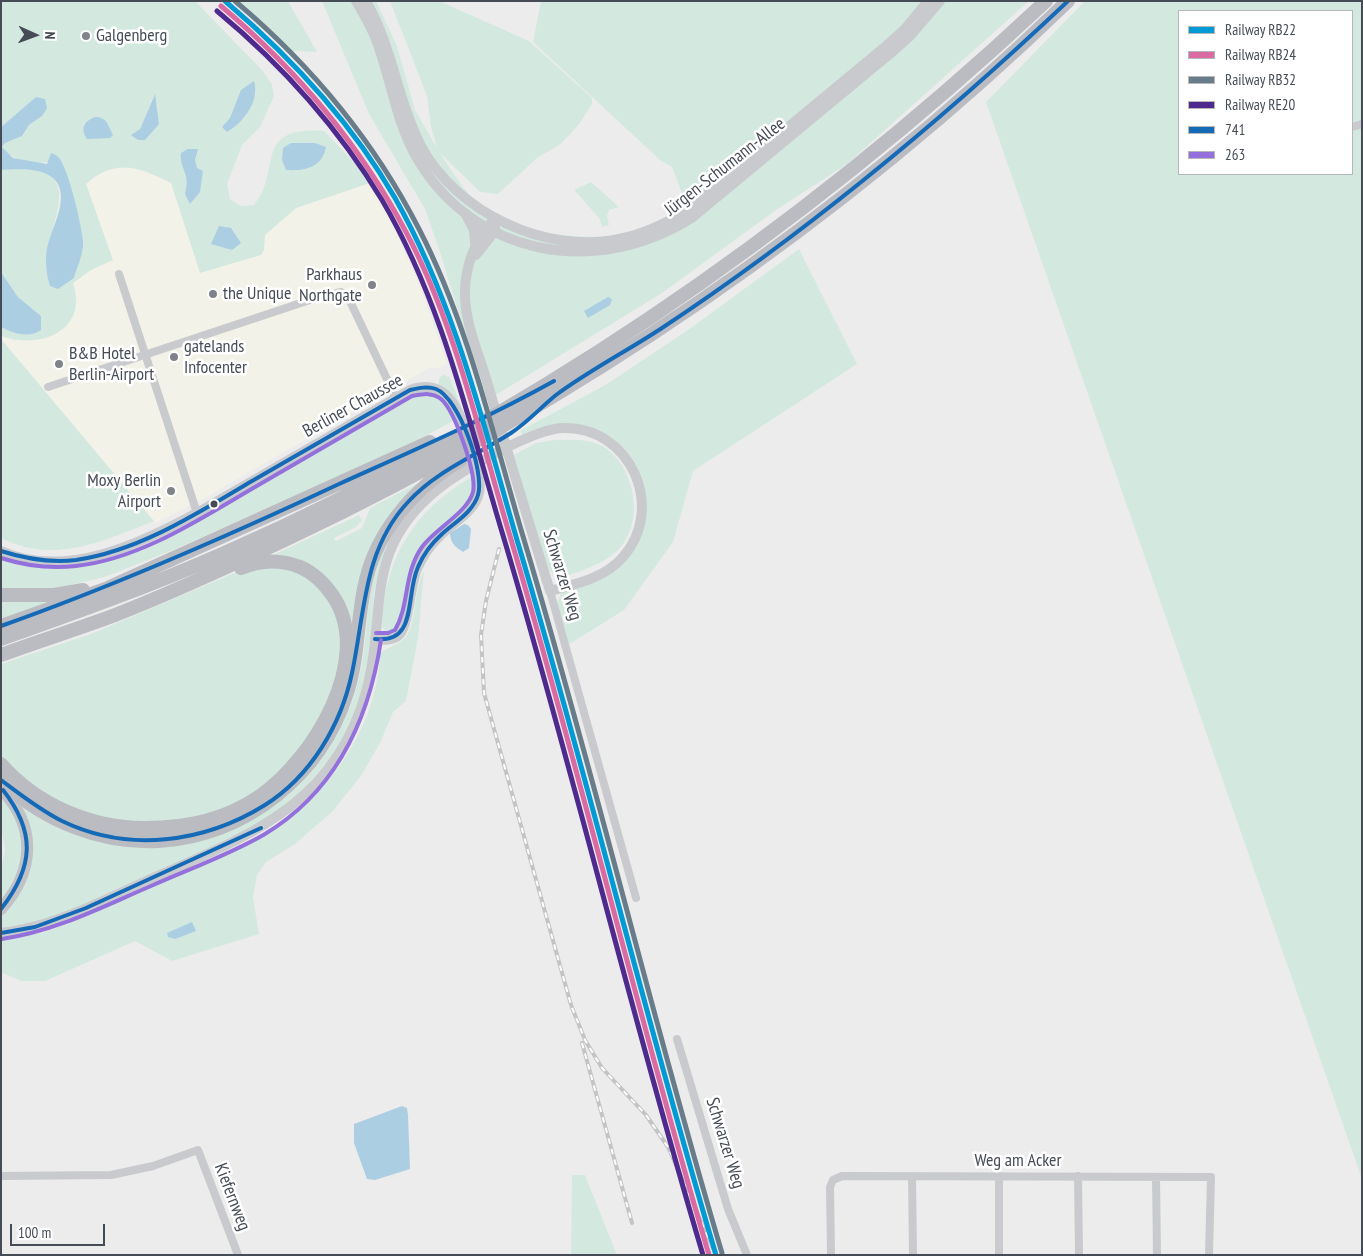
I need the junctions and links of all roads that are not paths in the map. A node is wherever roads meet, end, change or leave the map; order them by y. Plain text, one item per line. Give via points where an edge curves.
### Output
1 (356, 1) edge
2 (366, 1) edge
3 (928, 1) edge
4 (940, 1) edge
5 (1046, 1) edge
6 (1068, 1) edge
7 (463, 211) junction
8 (496, 218) junction
9 (491, 229) junction
10 (474, 249) junction
11 (471, 262) junction
12 (119, 274) dead end
13 (144, 355) junction
14 (48, 387) dead end
15 (396, 398) junction
16 (517, 430) junction
17 (458, 432) junction
18 (466, 459) junction
19 (197, 513) junction
20 (1, 551) edge
21 (187, 552) junction
22 (550, 592) junction
23 (1, 595) edge
24 (151, 601) junction
25 (1, 626) edge
26 (1, 639) edge
27 (375, 640) junction
28 (1, 654) edge
29 (1, 764) edge
30 (1, 780) edge
31 (1, 789) edge
32 (636, 898) dead end
33 (1, 908) edge
34 (1, 933) edge
35 (677, 1038) dead end
36 (1, 1176) edge
37 (912, 1176) junction
38 (1000, 1176) junction
39 (1078, 1176) junction
40 (1156, 1178) junction
41 (238, 1255) edge
42 (748, 1255) edge
43 (831, 1255) edge
44 (913, 1255) edge
45 (999, 1255) edge
46 (1079, 1255) edge
47 (1157, 1255) edge
48 (1209, 1255) edge

1 - 7 street, Jürgen-Schumann-Allee via 378,43 400,119 414,152 437,185
2 - 8 street, Jürgen-Schumann-Allee via 386,40 407,113 422,148 445,180
3 - 8 street, Jürgen-Schumann-Allee via 886,46 706,197 673,220 636,235 598,242 561,240
4 - 9 street, Jürgen-Schumann-Allee via 891,53 716,200 675,228 637,244 577,252 535,246
5 - 17 highway via 896,135 817,199 666,309 509,407
6 - 16 highway via 935,120 810,222 688,310 557,395
7 - 9 street, Jürgen-Schumann-Allee
7 - 10 street via 474,230
8 - 9 street, Schwarzer Weg
9 - 10 street, Schwarzer Weg
9 - 11 street, Schwarzer Weg
10 - 11 street, Schwarzer Weg
11 - 22 street, Schwarzer Weg via 465,283 466,311
12 - 13 street
13 - 14 street
13 - 15 street via 341,292 348,297
13 - 19 street
15 - 19 street, Berliner Chaussee
15 - 27 street, Berliner Chaussee via 421,388 442,392 452,400 460,415 480,484 474,505 436,539 425,554 399,635
16 - 18 highway
16 - 18 street
16 - 22 street via 578,428 592,432 616,446 627,458 641,490 641,521 635,540 623,558 582,583
17 - 21 highway
17 - 26 highway via 350,494 226,553 118,598
18 - 24 highway
18 - 27 street via 413,514 397,538 384,567 378,595
18 - 30 highway via 435,477 394,518 364,587 352,672 341,712 310,763 267,804 204,832 175,839 131,840 91,834 62,823
19 - 20 street, Berliner Chaussee via 162,531 83,559 36,562
21 - 23 highway via 79,591
21 - 25 highway via 108,588
22 - 32 street, Schwarzer Weg
24 - 28 highway
24 - 29 highway via 186,591 250,564 269,561 288,562 309,571 327,587 339,604 345,624 344,666 333,706 299,761 268,790 238,808 204,822 159,828 108,826 68,814 27,787
27 - 34 street via 366,692 345,744 316,784 283,814 247,836 86,908 35,927
31 - 33 highway via 18,810 28,844 22,878
35 - 42 street, Schwarzer Weg via 728,1209
36 - 41 street, Kiefernweg via 111,1175 153,1166 198,1150
37 - 38 street, Weg am Acker
37 - 43 street, Weg am Acker via 842,1176 833,1180 830,1187
37 - 44 street
38 - 39 street, Weg am Acker
38 - 45 street
39 - 40 street, Weg am Acker
39 - 46 street
40 - 47 street
40 - 48 street, Weg am Acker via 1211,1177

